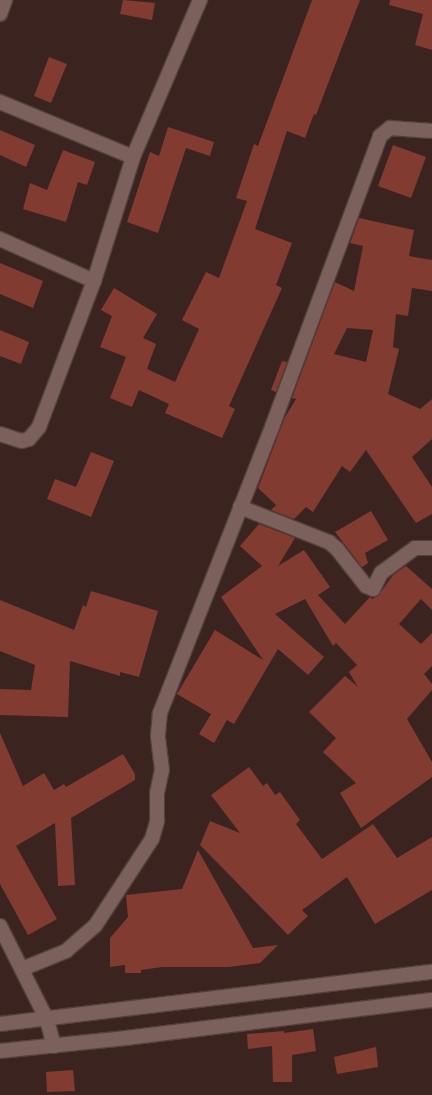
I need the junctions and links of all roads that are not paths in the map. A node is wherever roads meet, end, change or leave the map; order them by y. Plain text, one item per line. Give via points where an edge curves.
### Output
1 (5, 0) edge
2 (200, 0) edge
3 (0, 14) edge
4 (0, 102) edge
5 (432, 131) edge
6 (133, 157) junction
7 (0, 239) edge
8 (94, 281) junction
9 (0, 434) edge
10 (240, 506) junction
11 (432, 548) edge
12 (0, 926) edge
13 (22, 969) junction
14 (432, 972) edge
15 (432, 1000) edge
16 (47, 1020) junction
17 (0, 1024) edge
18 (54, 1046) junction
19 (0, 1051) edge

1 - 3 street
2 - 6 street
4 - 6 street
5 - 10 street via 390,128 380,136
6 - 8 street
7 - 8 street
8 - 9 street via 39,427 29,439 22,441
10 - 11 street via 329,542 366,586 373,589 381,573 415,548
10 - 13 street via 160,713 158,735 162,770 157,793 158,821 152,839 95,926 66,951
12 - 13 street
13 - 16 street
14 - 16 street
15 - 18 street
16 - 17 street
16 - 18 street
18 - 19 street

